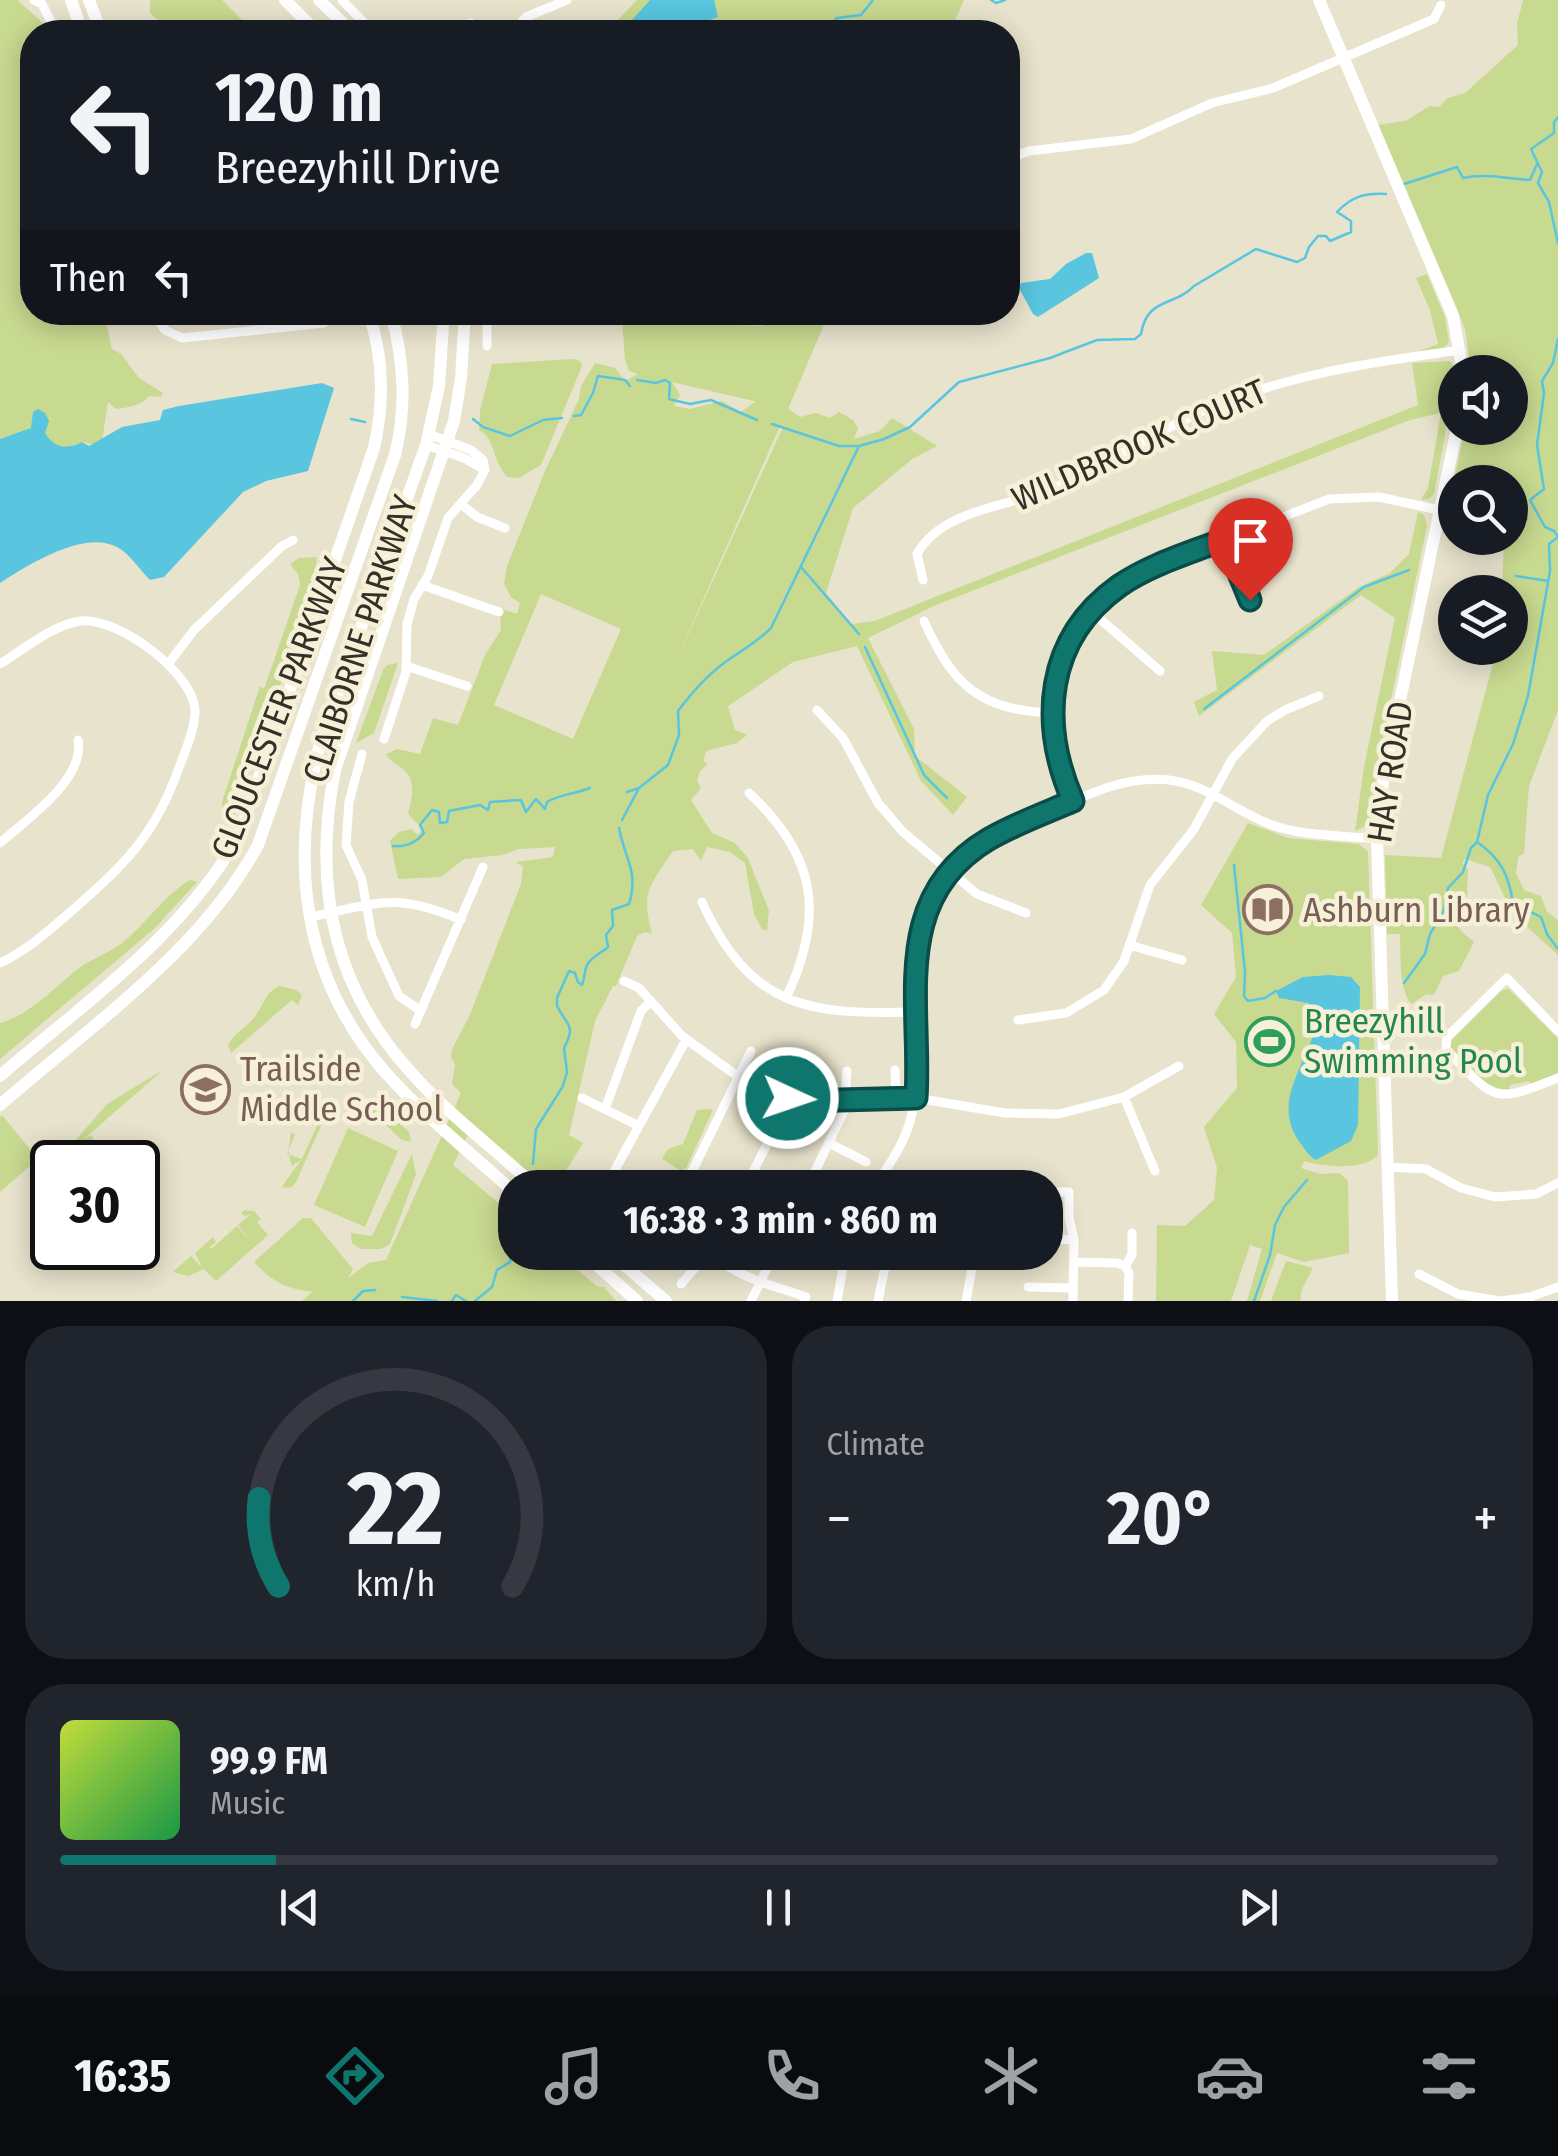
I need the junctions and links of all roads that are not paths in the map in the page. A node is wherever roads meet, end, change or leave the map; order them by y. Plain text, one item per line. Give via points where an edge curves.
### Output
1 (34, 0) edge
2 (284, 0) edge
3 (319, 0) edge
4 (342, 0) edge
5 (567, 0) edge
6 (1318, 0) edge
7 (546, 4) edge
8 (1441, 5) dead end
9 (50, 20) edge
10 (305, 20) edge
11 (340, 20) edge
12 (361, 20) edge
13 (523, 20) edge
14 (1344, 58) junction
15 (1020, 154) edge
16 (161, 325) edge
17 (305, 325) edge
18 (371, 325) edge
19 (394, 325) edge
20 (443, 325) edge
21 (464, 325) edge
22 (488, 325) edge
23 (487, 346) dead end
24 (1461, 350) junction
25 (1461, 355) edge
26 (427, 440) junction
27 (446, 446) junction
28 (461, 504) junction
29 (1438, 510) edge
30 (1438, 515) edge
31 (505, 528) dead end
32 (1225, 539) junction
33 (293, 540) dead end
34 (923, 580) dead end
35 (422, 585) junction
36 (1250, 600) dead end
37 (498, 612) dead end
38 (1092, 612) junction
39 (924, 621) dead end
40 (0, 664) edge
41 (168, 664) junction
42 (406, 666) junction
43 (1160, 671) dead end
44 (467, 686) dead end
45 (1319, 696) dead end
46 (818, 710) dead end
47 (1052, 712) junction
48 (384, 739) dead end
49 (78, 740) dead end
50 (362, 754) dead end
51 (749, 792) dead end
52 (1214, 793) junction
53 (1073, 801) junction
54 (1377, 839) junction
55 (0, 843) edge
56 (483, 867) dead end
57 (950, 872) junction
58 (702, 902) dead end
59 (368, 905) junction
60 (330, 913) junction
61 (1026, 913) dead end
62 (309, 918) junction
63 (461, 920) junction
64 (1130, 946) junction
65 (1182, 960) dead end
66 (0, 963) edge
67 (624, 981) dead end
68 (786, 998) junction
69 (651, 1001) junction
70 (421, 1011) junction
71 (916, 1012) junction
72 (1018, 1020) dead end
73 (415, 1024) dead end
74 (1558, 1031) edge
75 (686, 1040) junction
76 (751, 1051) dead end
77 (798, 1063) dead end
78 (1180, 1066) dead end
79 (895, 1070) dead end
80 (847, 1071) dead end
81 (0, 1076) edge
82 (738, 1078) junction
83 (1558, 1078) edge
84 (1124, 1097) junction
85 (582, 1098) dead end
86 (788, 1098) junction
87 (896, 1098) junction
88 (916, 1098) junction
89 (846, 1100) junction
90 (0, 1104) edge
91 (605, 1109) junction
92 (639, 1126) junction
93 (829, 1144) junction
94 (866, 1162) dead end
95 (1387, 1167) junction
96 (516, 1170) edge
97 (615, 1170) edge
98 (693, 1170) edge
99 (754, 1170) edge
100 (816, 1170) edge
101 (885, 1170) edge
102 (1155, 1171) dead end
103 (498, 1177) edge
104 (1558, 1182) edge
105 (1063, 1192) edge
106 (1132, 1233) dead end
107 (1063, 1240) edge
108 (1074, 1240) junction
109 (1074, 1262) junction
110 (1125, 1266) junction
111 (602, 1270) edge
112 (629, 1270) edge
113 (694, 1270) edge
114 (738, 1270) edge
115 (766, 1270) edge
116 (843, 1270) edge
117 (884, 1270) edge
118 (972, 1270) edge
119 (1419, 1274) dead end
120 (761, 1281) junction
121 (681, 1284) dead end
122 (1028, 1287) dead end
123 (1074, 1288) junction
124 (1558, 1288) edge
125 (805, 1299) edge
126 (637, 1301) edge
127 (666, 1301) edge
128 (751, 1301) edge
129 (837, 1301) edge
130 (878, 1301) edge
131 (966, 1301) edge
132 (1073, 1301) edge
133 (1128, 1301) edge
134 (1392, 1301) edge
135 (1500, 1301) edge

1 - 9 street
2 - 10 main road
3 - 11 main road
4 - 12 street
5 - 7 street
6 - 14 main road
7 - 13 street
8 - 14 street via 1434,20
14 - 15 street via 1131,139
14 - 24 main road via 1446,298
16 - 17 street via 182,338
18 - 81 main road, GLOUCESTER PARKWAY via 382,386 374,448 239,834 208,886 169,930
19 - 90 main road, GLOUCESTER PARKWAY via 404,377 395,455 258,845 192,938
20 - 26 main road, CLAIBORNE PARKWAY via 440,386
21 - 27 main road, CLAIBORNE PARKWAY
22 - 23 street
24 - 25 main road
24 - 34 street, WILDBROOK COURT via 1324,371 1200,412 1048,491 937,530 918,554
26 - 27 street
26 - 62 main road, CLAIBORNE PARKWAY via 310,780 303,854
27 - 28 street via 484,470
27 - 60 main road, CLAIBORNE PARKWAY via 335,770 325,851
28 - 31 street
28 - 35 street via 448,518
29 - 32 street via 1346,497
30 - 54 main road, HAY ROAD
32 - 36 street
32 - 38 street via 1131,579
33 - 41 street via 194,630
35 - 37 street
35 - 42 street via 407,624
38 - 43 street
38 - 47 street via 1060,667
39 - 47 street via 945,664 979,697 1009,709
40 - 41 street via 58,628 84,621 114,627
41 - 66 street via 189,688 196,718 161,814 109,878 36,942
42 - 44 street
42 - 48 street
45 - 52 street via 1254,732
46 - 57 street via 852,752 887,815
47 - 53 street via 1056,756
49 - 55 street via 78,758 64,782
50 - 59 street via 345,833
51 - 68 street via 793,844 809,892 805,952
52 - 53 street via 1151,779
52 - 54 street via 1287,830
52 - 64 street via 1150,885
53 - 57 street via 990,838
54 - 95 main road, HAY ROAD
56 - 63 street
57 - 61 street via 985,898
57 - 71 street via 919,933
58 - 68 street via 733,957
59 - 60 street
59 - 63 street via 407,901
59 - 70 street via 372,937 399,996
60 - 62 street
60 - 96 main road, CLAIBORNE PARKWAY via 353,984 385,1042
62 - 103 main road, CLAIBORNE PARKWAY via 338,1002 367,1050
63 - 70 street
64 - 65 street
64 - 72 street via 1116,975 1089,1002 1051,1017
67 - 69 street
68 - 71 street via 838,1013
69 - 75 street
69 - 91 street via 641,1011
70 - 73 street
71 - 88 street
74 - 83 street via 1507,978 1446,1043 1493,1092 1517,1095
75 - 82 street
75 - 92 street
76 - 82 street
77 - 86 street
78 - 84 street
79 - 87 street
80 - 89 street
82 - 86 street
82 - 98 street
84 - 88 street via 1037,1115
84 - 102 street
85 - 91 street
86 - 89 street
86 - 99 street
87 - 88 street
87 - 89 street
88 - 101 street via 906,1134
89 - 93 street
91 - 92 street
92 - 97 street
93 - 94 street
93 - 100 street
95 - 104 street via 1426,1169 1495,1198 1536,1194
95 - 134 main road, HAY ROAD
105 - 108 street via 1070,1192
106 - 110 street
107 - 108 street
108 - 109 street
109 - 110 street
109 - 123 street
110 - 133 street
111 - 126 main road
112 - 127 main road
113 - 121 street
114 - 120 street
115 - 120 street
116 - 129 street
117 - 130 street
118 - 131 street
119 - 135 street via 1458,1294
120 - 125 street
120 - 128 street
122 - 123 street
123 - 132 street
124 - 135 street

